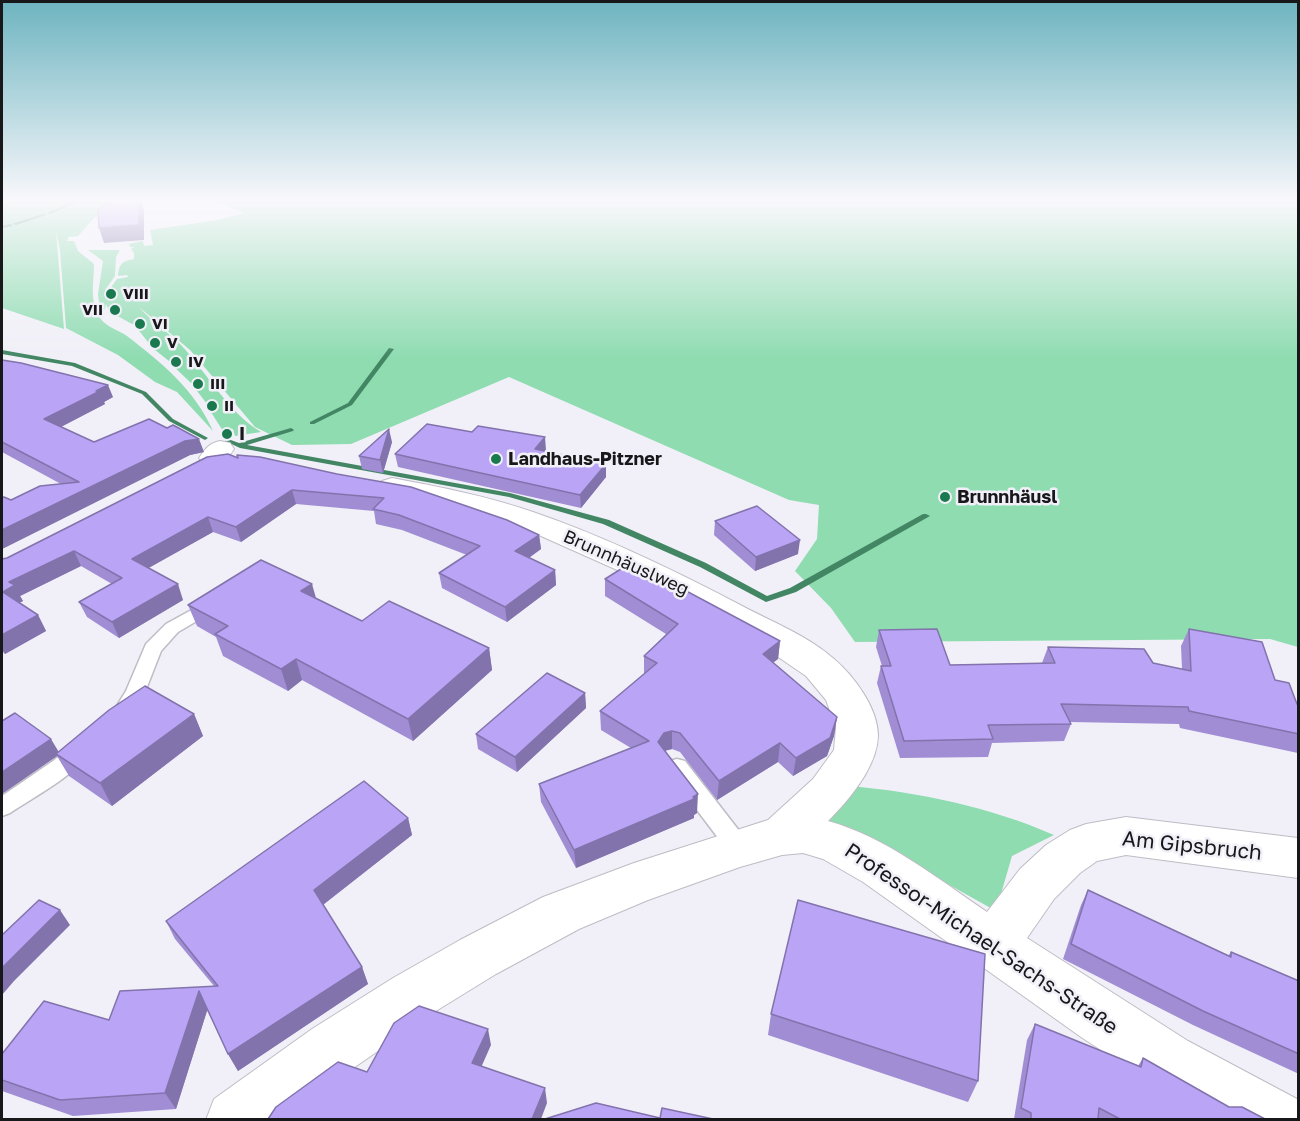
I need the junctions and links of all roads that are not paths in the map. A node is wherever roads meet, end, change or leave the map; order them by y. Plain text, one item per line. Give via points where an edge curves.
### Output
1 (358, 480) edge
2 (206, 608) edge
3 (670, 759) edge
4 (2, 807) edge
5 (760, 842) junction
6 (1297, 861) edge
7 (990, 942) junction
8 (235, 1119) edge
9 (1276, 1119) edge

1 - 5 street, Brunnhäuslweg via 489,508 593,546 666,579 819,667 843,696 856,724 854,753 843,772 799,823
2 - 4 lane via 172,628 153,648 122,714 61,766
3 - 5 lane
5 - 7 street, Professor-Michael-Sachs-Straße via 803,834 837,843 880,867
5 - 8 street, Professor-Michael-Sachs-Straße via 634,884 561,914 478,957 332,1049
6 - 7 street, Am Gipsbruch via 1126,836 1086,844 1037,884
7 - 9 street, Professor-Michael-Sachs-Straße via 1168,1062

